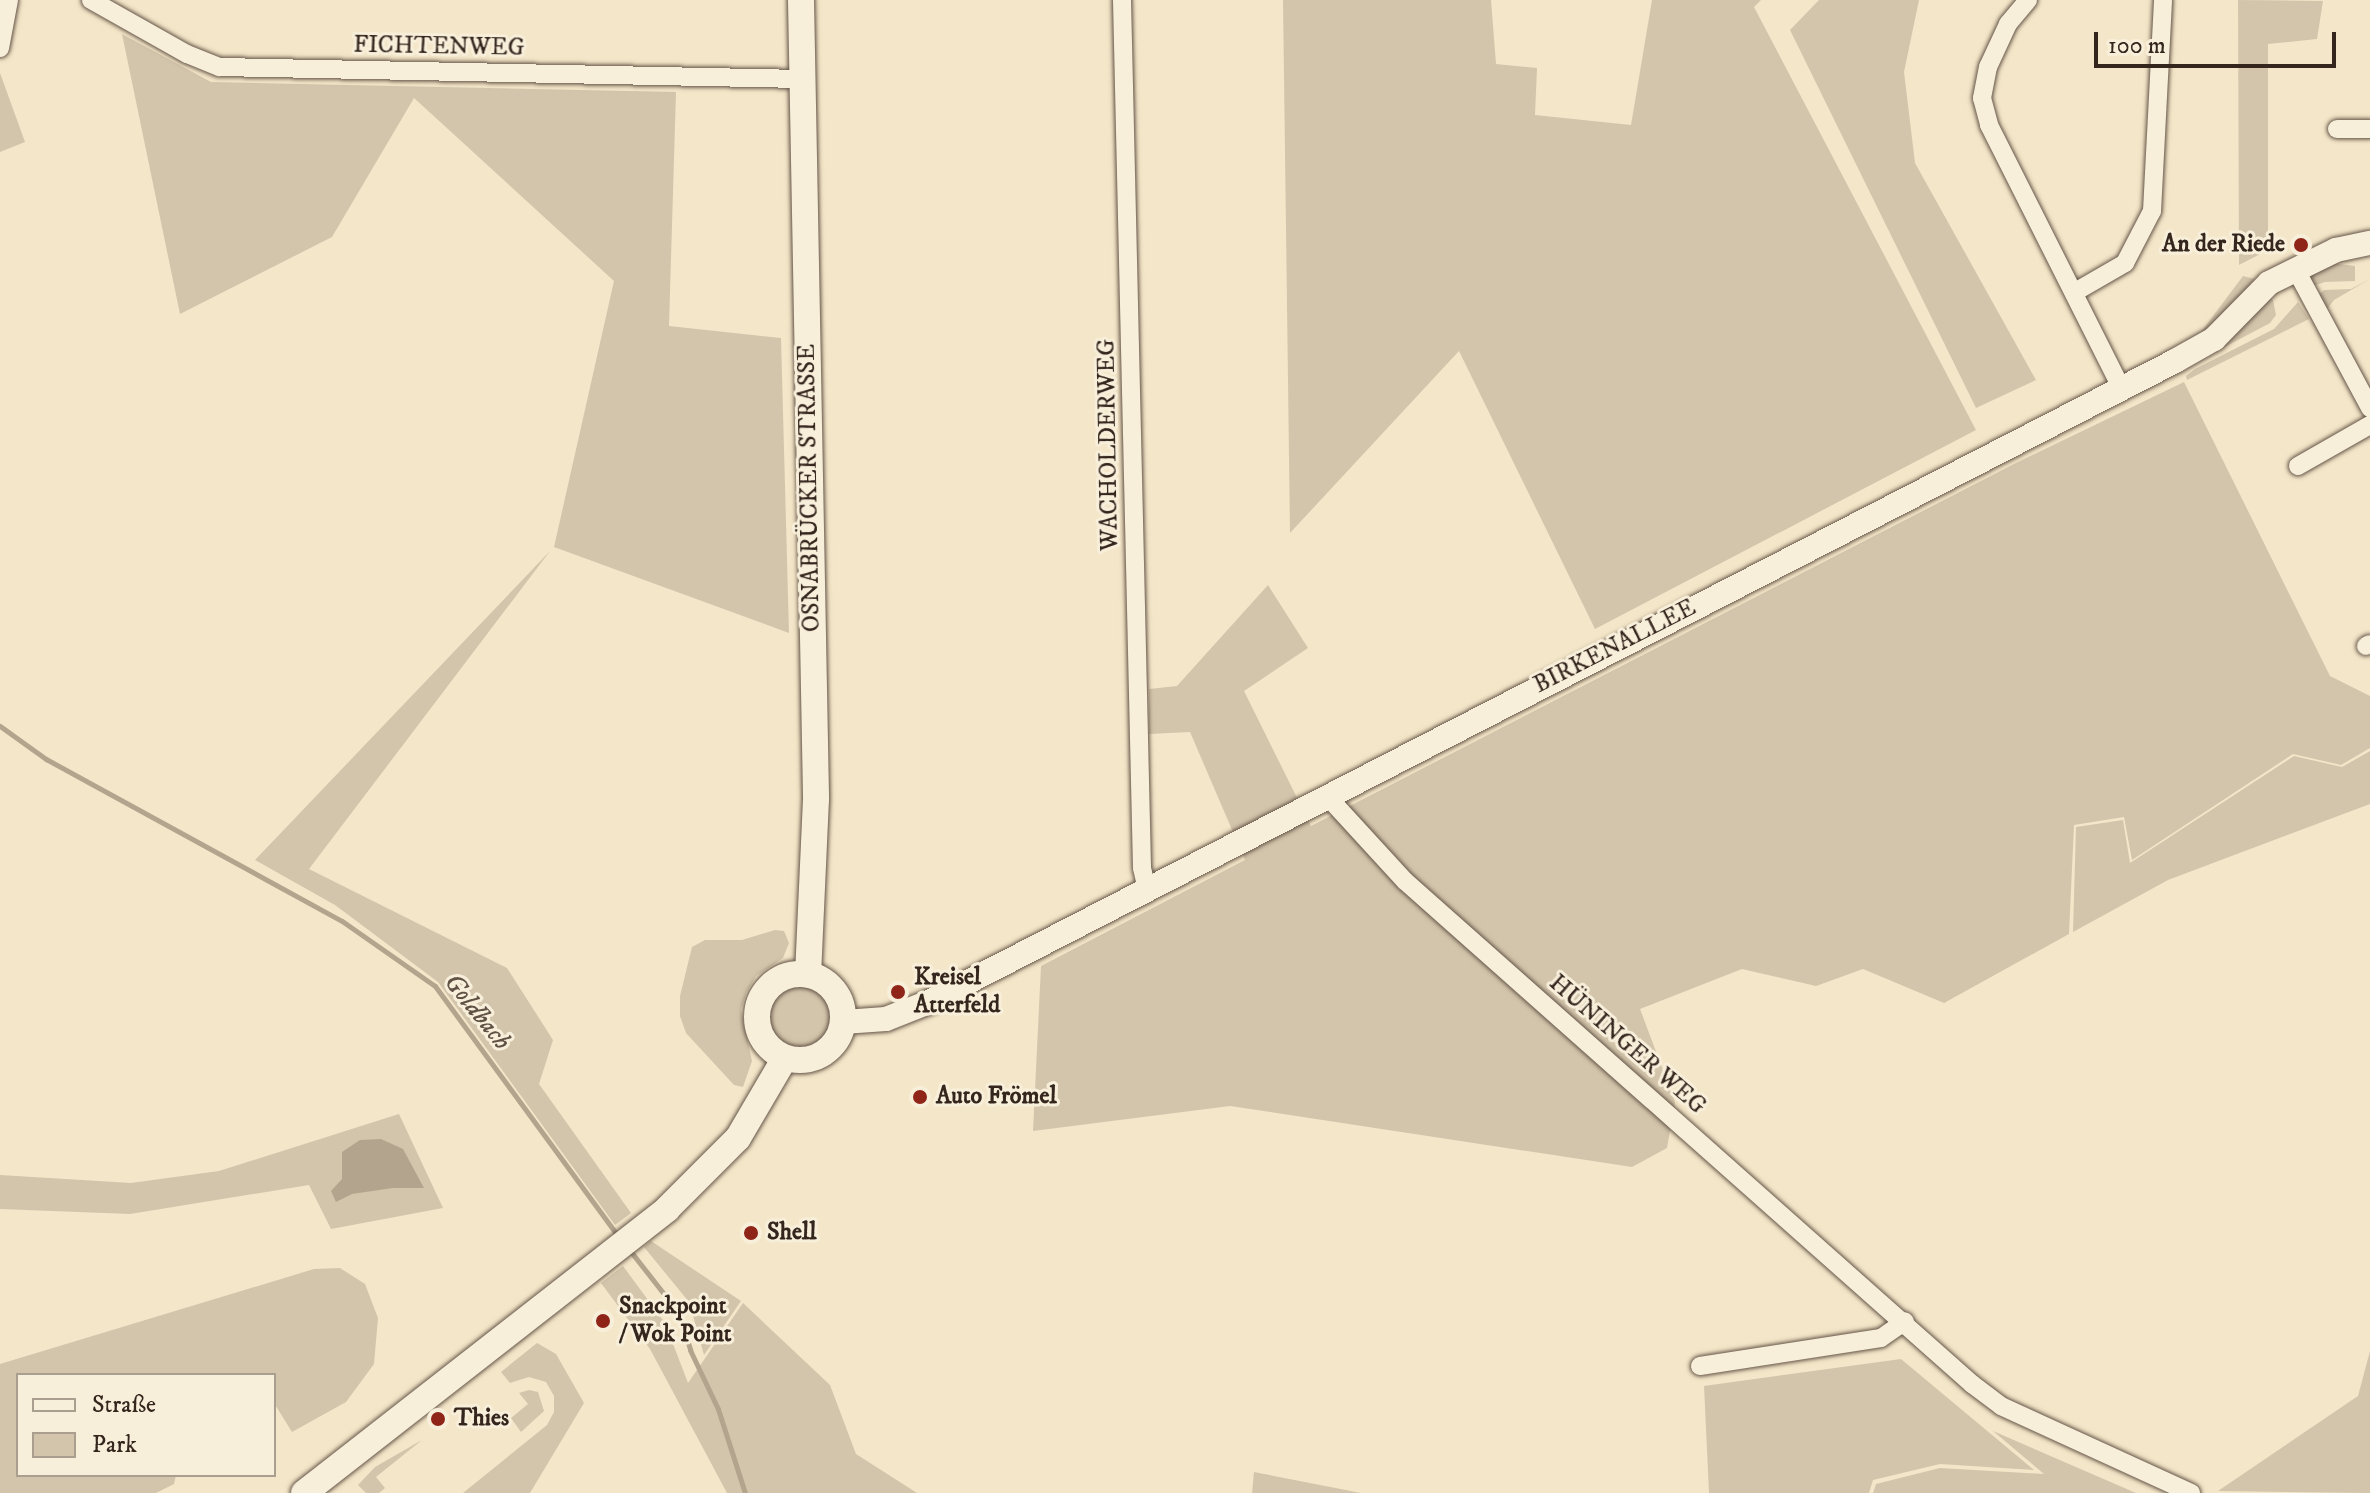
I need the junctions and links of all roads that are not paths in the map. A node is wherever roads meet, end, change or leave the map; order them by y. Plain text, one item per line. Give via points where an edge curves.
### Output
1 (9, 0) edge
2 (91, 0) edge
3 (801, 0) edge
4 (1122, 0) edge
5 (2028, 0) edge
6 (2163, 0) edge
7 (0, 48) edge
8 (803, 79) junction
9 (2337, 129) dead end
10 (2370, 129) edge
11 (2370, 243) edge
12 (2296, 270) junction
13 (2075, 292) junction
14 (2121, 387) junction
15 (2370, 408) edge
16 (2370, 425) edge
17 (2298, 466) dead end
18 (1327, 796) junction
19 (1147, 889) junction
20 (808, 975) junction
21 (843, 1022) junction
22 (782, 1062) junction
23 (1905, 1321) junction
24 (1700, 1366) dead end
25 (304, 1493) edge
26 (2191, 1493) edge

1 - 7 street
2 - 8 street, FICHTENWEG via 220,67
3 - 8 main road, OSNABRÜCKER STRASSE
4 - 19 street, WACHOLDERWEG via 1142,868
5 - 13 street via 2008,24 1988,67 1982,98 1989,125
6 - 13 street via 2152,211 2125,263
8 - 20 main road, OSNABRÜCKER STRASSE via 816,799
9 - 10 street
11 - 12 street, BIRKENALLEE via 2336,250
12 - 14 street, BIRKENALLEE via 2269,283 2214,339
12 - 15 street
13 - 14 street
14 - 18 street, BIRKENALLEE
16 - 17 street
18 - 19 street, BIRKENALLEE
18 - 23 street, HÜNINGER WEG via 1405,881
19 - 21 street, BIRKENALLEE via 917,1007 886,1019
20 - 21 main road via 830,987
20 - 22 main road via 783,977 764,993 759,1005 759,1030
21 - 22 main road via 822,1054
22 - 25 main road via 752,1117 722,1157 599,1263
23 - 24 street via 1881,1338
23 - 26 street, HÜNINGER WEG via 2001,1406

